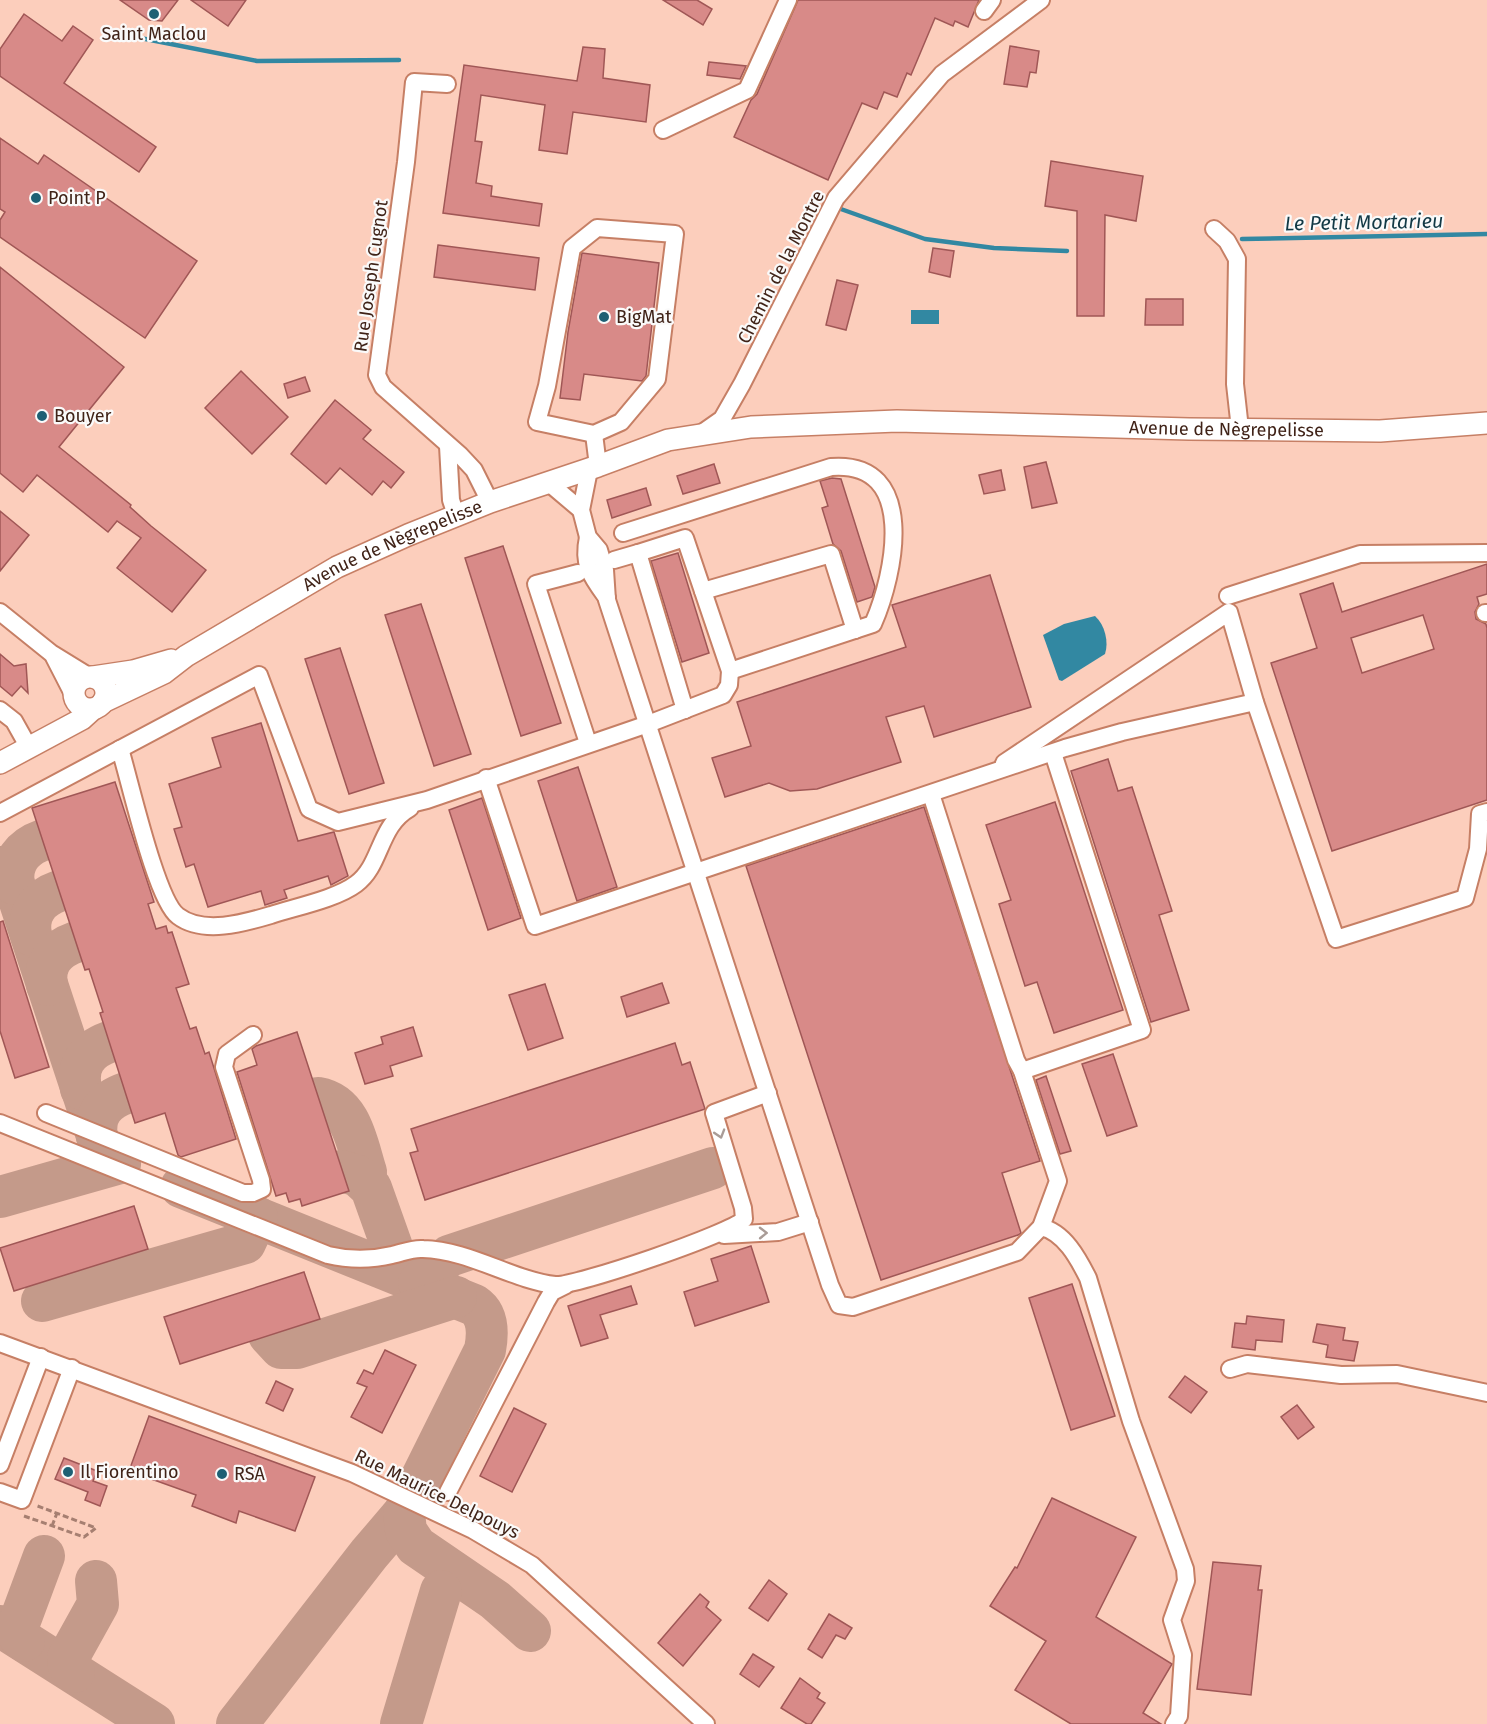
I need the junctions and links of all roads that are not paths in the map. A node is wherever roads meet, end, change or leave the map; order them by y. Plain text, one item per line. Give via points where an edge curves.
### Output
1 (788, 0) edge
2 (1041, 0) edge
3 (447, 84) dead end
4 (663, 130) dead end
5 (1214, 229) dead end
6 (742, 384) junction
7 (1487, 423) edge
8 (965, 424) junction
9 (751, 427) junction
10 (1240, 429) junction
11 (594, 434) junction
12 (699, 434) junction
13 (447, 446) junction
14 (600, 466) junction
15 (549, 483) junction
16 (490, 502) junction
17 (581, 510) junction
18 (456, 515) junction
19 (678, 516) junction
20 (623, 533) dead end
21 (686, 538) junction
22 (638, 553) junction
23 (1487, 553) edge
24 (614, 560) dead end
25 (578, 573) dead end
26 (703, 591) junction
27 (1228, 596) dead end
28 (0, 612) edge
29 (855, 630) junction
30 (51, 653) junction
31 (186, 656) junction
32 (730, 671) junction
33 (91, 677) junction
34 (74, 697) junction
35 (1255, 702) junction
36 (98, 706) junction
37 (685, 710) junction
38 (1, 712) edge
39 (648, 724) junction
40 (58, 730) junction
41 (588, 743) junction
42 (28, 746) junction
43 (120, 749) junction
44 (1053, 753) junction
45 (0, 763) edge
46 (983, 777) junction
47 (486, 778) junction
48 (931, 794) junction
49 (427, 800) junction
50 (1487, 812) edge
51 (0, 813) edge
52 (696, 872) junction
53 (253, 1035) dead end
54 (1022, 1071) junction
55 (768, 1093) junction
56 (46, 1113) dead end
57 (0, 1123) edge
58 (810, 1222) junction
59 (1041, 1227) junction
60 (714, 1236) junction
61 (570, 1284) junction
62 (0, 1343) edge
63 (40, 1357) junction
64 (72, 1368) junction
65 (1230, 1369) dead end
66 (1487, 1393) edge
67 (0, 1465) edge
68 (0, 1492) edge
69 (448, 1492) dead end
70 (706, 1724) edge
71 (1174, 1724) edge

1 - 4 street via 747,90
2 - 6 street, Chemin de la Montre via 942,74 836,198
3 - 13 street, Rue Joseph Cugnot via 414,82 377,375 383,387
5 - 10 street via 1227,241 1237,259 1235,384
6 - 9 street, Chemin de la Montre via 739,413
6 - 12 street, Chemin de la Montre via 722,419
7 - 10 main road, Avenue de Nègrepelisse via 1380,431
8 - 9 main road, Avenue de Nègrepelisse via 897,421
8 - 10 main road, Avenue de Nègrepelisse
8 - 14 main road, Avenue de Nègrepelisse via 746,437
9 - 12 main road, Avenue de Nègrepelisse
11 - 11 street via 537,422 572,248 597,228 675,234 657,380 621,422
11 - 14 street
12 - 14 main road, Avenue de Nègrepelisse via 668,440
13 - 16 street, Rue Joseph Cugnot via 474,470
13 - 18 street via 451,500
14 - 15 main road, Avenue de Nègrepelisse
14 - 17 street
15 - 16 main road, Avenue de Nègrepelisse
15 - 17 street
16 - 18 main road, Avenue de Nègrepelisse
17 - 39 street via 588,537 584,554 590,574 607,600
18 - 31 main road, Avenue de Nègrepelisse via 337,567
19 - 20 street
19 - 21 street
19 - 29 street via 831,466 847,465 874,478 890,502 893,557 885,597 873,624
21 - 22 street
21 - 26 street
22 - 24 street
22 - 37 street
23 - 27 street via 1360,554
25 - 41 street via 536,584
26 - 29 street via 831,554
26 - 32 street
28 - 30 street
29 - 32 street
30 - 33 street
30 - 34 street
31 - 33 main road, Avenue de Nègrepelisse via 133,671
31 - 36 main road, Avenue de Nègrepelisse via 164,673
32 - 37 street via 723,695
33 - 34 main road via 80,680
33 - 36 main road via 105,687
34 - 36 main road via 82,708
34 - 40 main road via 68,717
35 - 44 street via 1122,732
35 - 46 street via 1229,612
35 - 50 street via 1336,939 1465,898 1478,849 1480,814
36 - 40 main road, Avenue de Nègrepelisse
37 - 39 street
38 - 42 street via 14,721
39 - 41 street
39 - 52 street
40 - 42 main road, Avenue de Nègrepelisse
41 - 47 street
42 - 45 main road, Avenue de Nègrepelisse
43 - 49 street via 259,675 309,809 338,822
43 - 49 street via 163,895 178,916 195,923 246,923 356,884 370,866 391,822
43 - 51 street
44 - 46 street
44 - 54 street via 1142,1030
46 - 48 street
47 - 49 street
47 - 52 street via 535,926
48 - 52 street
48 - 54 street
52 - 55 street
53 - 56 street via 227,1053 224,1067 261,1180 262,1189 257,1192 243,1192
54 - 59 street via 1058,1181
55 - 58 street
55 -> 60 street via 714,1113 744,1219
57 - 61 street via 328,1255 372,1258 423,1249 484,1262 548,1284
58 - 59 street via 839,1305 853,1306 1017,1252
60 -> 58 street via 778,1232
59 - 71 street via 1052,1229 1078,1258 1088,1278 1131,1421 1185,1569 1186,1581 1172,1620 1183,1654 1179,1716
60 - 61 street
61 - 69 street via 552,1293
62 - 63 street, Rue Maurice Delpouys
63 - 64 street, Rue Maurice Delpouys
63 - 67 street
64 - 68 street via 20,1507
64 - 70 street, Rue Maurice Delpouys via 363,1477 473,1530 532,1564
65 - 66 street via 1247,1364 1341,1375 1397,1374

